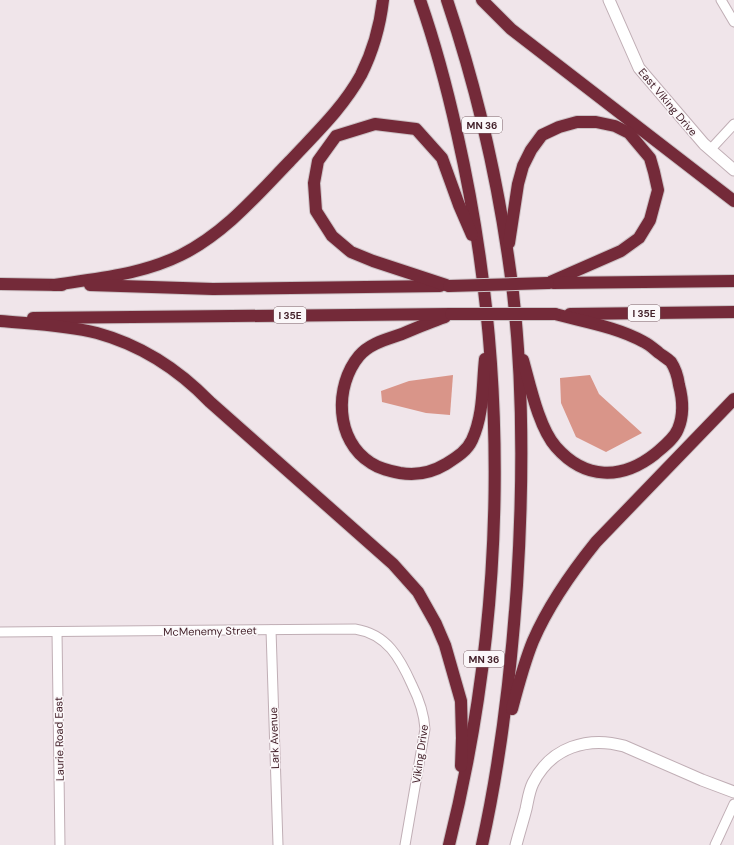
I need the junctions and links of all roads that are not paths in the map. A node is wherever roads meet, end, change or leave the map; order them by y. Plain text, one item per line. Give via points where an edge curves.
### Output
1 (383, 0) edge
2 (420, 0) edge
3 (448, 0) edge
4 (482, 0) edge
5 (609, 0) edge
6 (721, 0) edge
7 (734, 22) edge
8 (734, 124) edge
9 (710, 150) junction
10 (734, 170) edge
11 (734, 201) edge
12 (480, 252) junction
13 (507, 252) junction
14 (734, 281) edge
15 (551, 282) junction
16 (0, 284) edge
17 (55, 285) junction
18 (445, 285) junction
19 (734, 312) edge
20 (448, 314) junction
21 (555, 314) junction
22 (0, 319) edge
23 (488, 332) junction
24 (517, 340) junction
25 (734, 399) edge
26 (271, 630) junction
27 (0, 632) edge
28 (57, 632) junction
29 (404, 667) joint
30 (500, 746) junction
31 (734, 792) edge
32 (734, 804) edge
33 (457, 811) junction
34 (60, 845) edge
35 (278, 845) edge
36 (405, 845) edge
37 (449, 845) edge
38 (482, 845) edge
39 (516, 845) edge
40 (715, 845) edge

1 - 17 highway via 376,39 351,91 328,121 226,225 201,244 159,264 124,274
2 - 12 highway, MN 36 via 451,106 465,165
3 - 13 highway, MN 36 via 478,106
4 - 11 highway via 511,29
5 - 9 street, East Viking Drive via 639,68
6 - 7 street
8 - 9 street
9 - 10 street, East Viking Drive
12 - 18 highway via 442,158 416,129 375,124 336,136 318,161 314,183 316,211 332,236 352,252
12 - 23 highway, MN 36
13 - 15 highway via 523,166 542,135 577,122 615,126 629,133 650,158 654,172 658,190 650,220 639,238 621,251
13 - 24 highway, MN 36
14 - 15 highway
15 - 18 highway, bridge
16 - 17 highway
17 - 18 highway via 213,289
19 - 21 highway, I 35E
20 - 21 highway, I 35E, bridge
20 - 22 highway, I 35E
20 - 23 highway via 377,343 360,355 348,373 341,405 344,425 350,440 360,453 371,463 387,471 412,475 429,472 462,454 466,449 476,430 482,402
21 - 24 highway via 623,332 646,342 670,362 678,380 683,409 678,430 645,462 629,470 614,473 593,471 572,463 555,446 546,431
22 - 33 highway via 96,333 119,340 162,361 197,388 393,564 418,592 436,624 457,683 461,701 462,738
23 - 33 highway, MN 36 via 495,425 494,542 481,684
24 - 30 highway, MN 36 via 521,459 519,548 511,666
25 - 30 highway via 596,542 559,591 533,642
26 - 28 street, McMenemy Street
26 - 29 street, McMenemy Street via 366,630 387,644
26 - 35 street, Lark Avenue
27 - 28 street, McMenemy Street
28 - 34 street, Laurie Road East
29 - 36 street, Viking Drive via 421,703 425,729
30 - 38 highway, MN 36
31 - 39 street via 612,742 584,743 559,753 540,771 528,796
32 - 40 street
33 - 37 highway, MN 36

